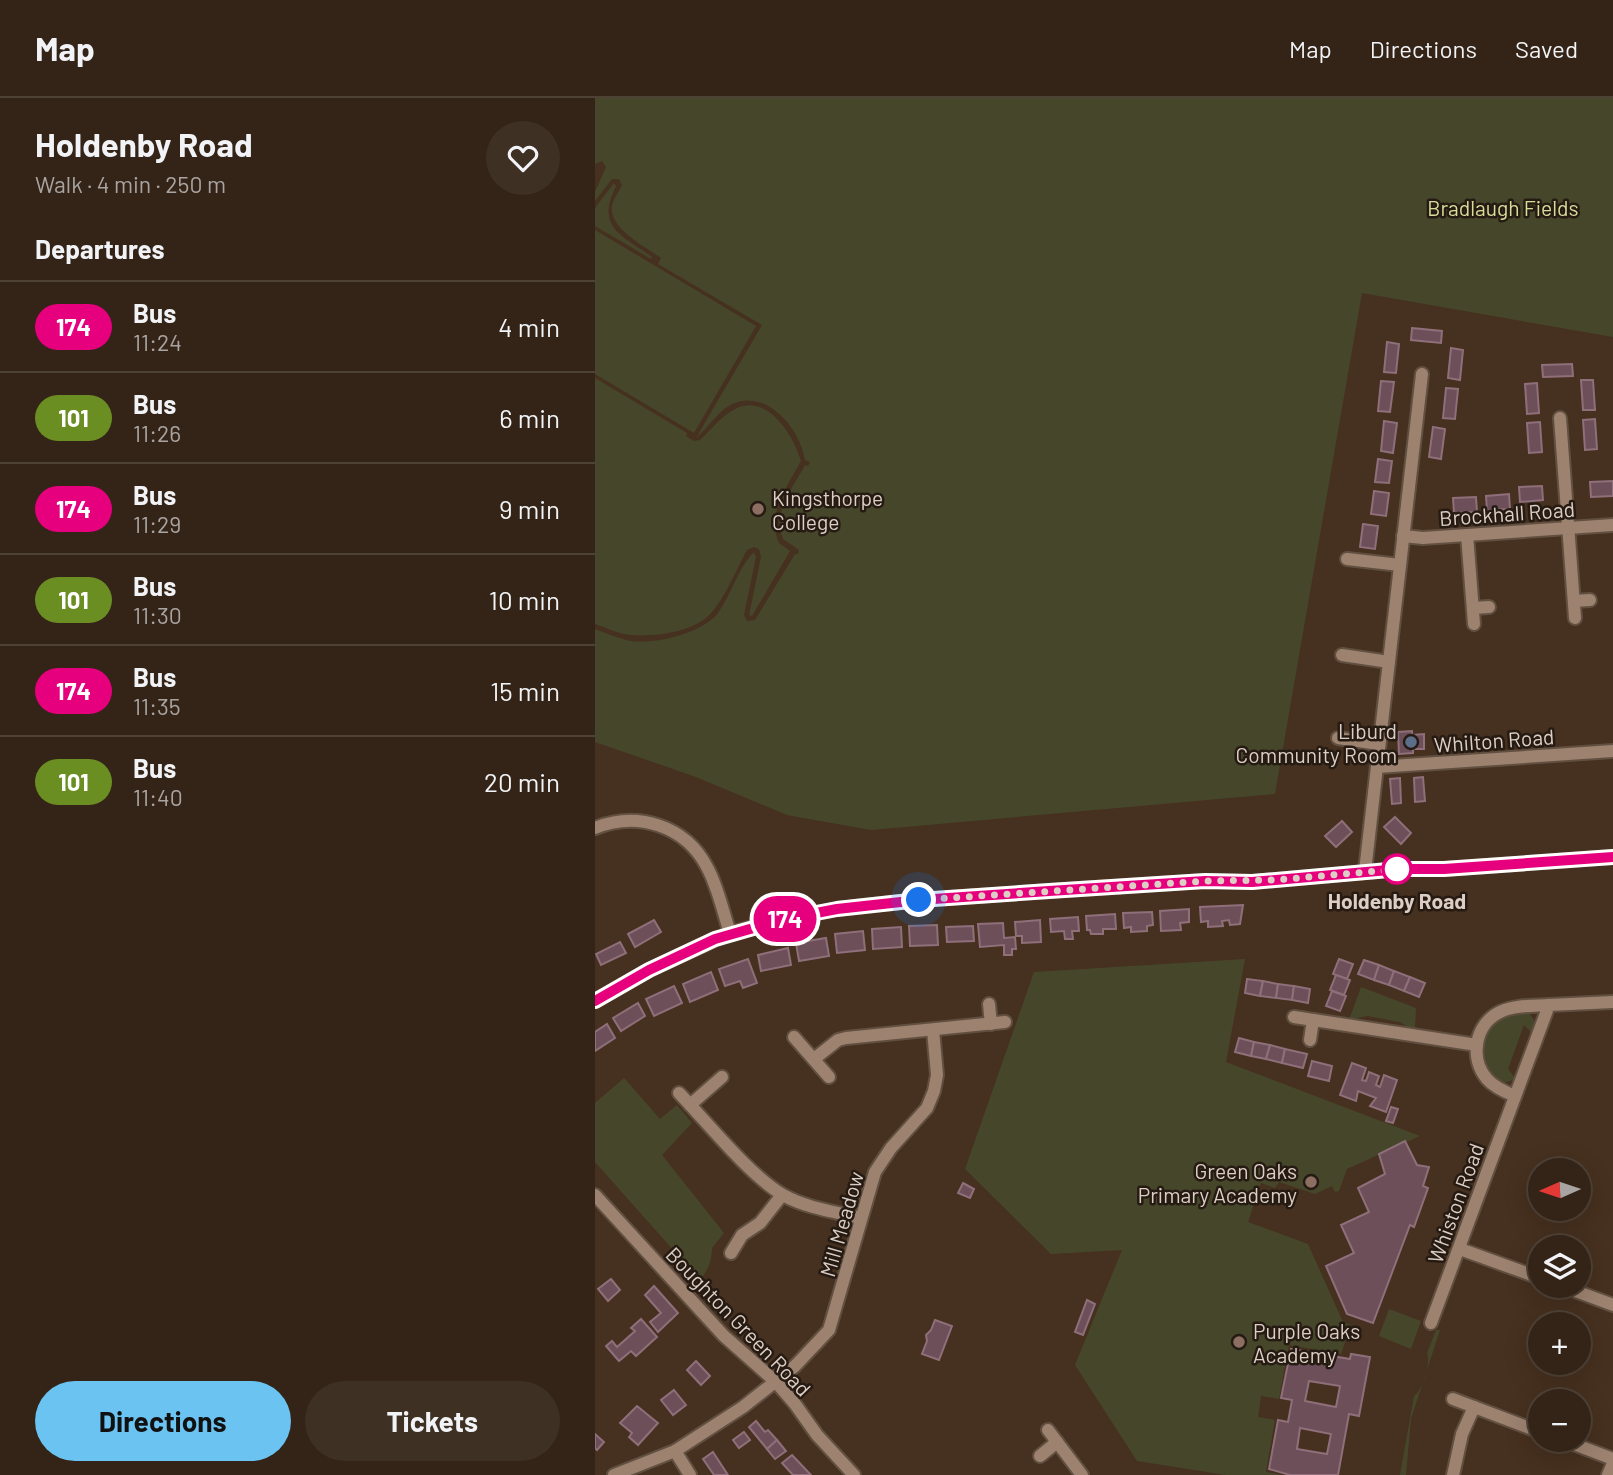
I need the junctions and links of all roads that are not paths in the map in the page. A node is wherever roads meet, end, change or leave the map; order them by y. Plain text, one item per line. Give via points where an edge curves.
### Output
1 (1422, 374) dead end
2 (1560, 418) dead end
3 (1613, 525) edge
4 (1568, 528) junction
5 (1467, 535) junction
6 (1403, 536) junction
7 (1347, 559) dead end
8 (1400, 565) junction
9 (1590, 600) dead end
10 (1574, 601) junction
11 (1489, 607) dead end
12 (1473, 608) junction
13 (1575, 618) dead end
14 (1474, 624) dead end
15 (1342, 655) dead end
16 (1389, 662) junction
17 (1338, 738) dead end
18 (1380, 744) junction
19 (1613, 751) edge
20 (1377, 767) junction
21 (595, 828) edge
22 (1613, 857) edge
23 (1365, 872) junction
24 (730, 933) junction
25 (595, 1001) edge
26 (1613, 1002) edge
27 (989, 1004) dead end
28 (1549, 1006) junction
29 (1294, 1017) dead end
30 (1313, 1020) junction
31 (1005, 1022) dead end
32 (991, 1024) junction
33 (933, 1030) junction
34 (794, 1037) dead end
35 (1310, 1040) dead end
36 (1477, 1045) junction
37 (814, 1059) junction
38 (722, 1077) dead end
39 (829, 1077) dead end
40 (679, 1093) dead end
41 (1515, 1096) junction
42 (690, 1105) junction
43 (595, 1195) edge
44 (782, 1195) junction
45 (861, 1218) junction
46 (1459, 1249) junction
47 (731, 1253) dead end
48 (1528, 1274) edge
49 (1591, 1296) edge
50 (1612, 1303) edge
51 (1431, 1323) dead end
52 (776, 1382) junction
53 (1453, 1399) dead end
54 (1474, 1407) junction
55 (1528, 1427) edge
56 (1048, 1430) dead end
57 (1057, 1442) junction
58 (675, 1451) junction
59 (1591, 1452) edge
60 (1040, 1456) dead end
61 (1613, 1461) edge
62 (614, 1475) edge
63 (690, 1475) edge
64 (854, 1475) edge
65 (1082, 1475) edge
66 (1453, 1475) edge
67 (1608, 1475) edge

1 - 6 street
2 - 4 street
3 - 4 street, Brockhall Road
4 - 5 street, Brockhall Road
4 - 10 street
5 - 6 street, Brockhall Road
5 - 12 street
6 - 8 street
7 - 8 street
8 - 16 street
9 - 10 street
10 - 13 street
11 - 12 street
12 - 14 street
15 - 16 street
16 - 18 street
17 - 18 street
18 - 20 street
19 - 20 street, Whilton Road
20 - 23 street
21 - 24 street via 617,821 646,822 686,841 711,874
22 - 23 street
23 - 24 street via 919,900 800,916
24 - 25 street
26 - 28 street
27 - 32 street
28 - 36 street via 1501,1012 1485,1025
28 - 41 street, Whiston Road
29 - 30 street
30 - 35 street
30 - 36 street
31 - 32 street
32 - 33 street
33 - 37 street via 846,1038
33 - 45 street, Mill Meadow via 934,1091 927,1108 880,1161
34 - 37 street
36 - 41 street via 1484,1076
37 - 39 street
38 - 42 street
40 - 42 street
41 - 46 street, Whiston Road
42 - 44 street
43 - 52 street, Boughton Green Road via 686,1297
44 - 45 street
44 - 47 street via 765,1218 742,1235
45 - 52 street, Mill Meadow via 834,1321
46 - 48 street
46 - 51 street, Whiston Road
49 - 50 street
52 - 58 street, Mill Meadow
52 - 64 street, Boughton Green Road
53 - 54 street
54 - 55 street
54 - 66 street
56 - 57 street
57 - 60 street
57 - 65 street
58 - 62 street, Mill Meadow
58 - 63 street
59 - 61 street
61 - 67 street

